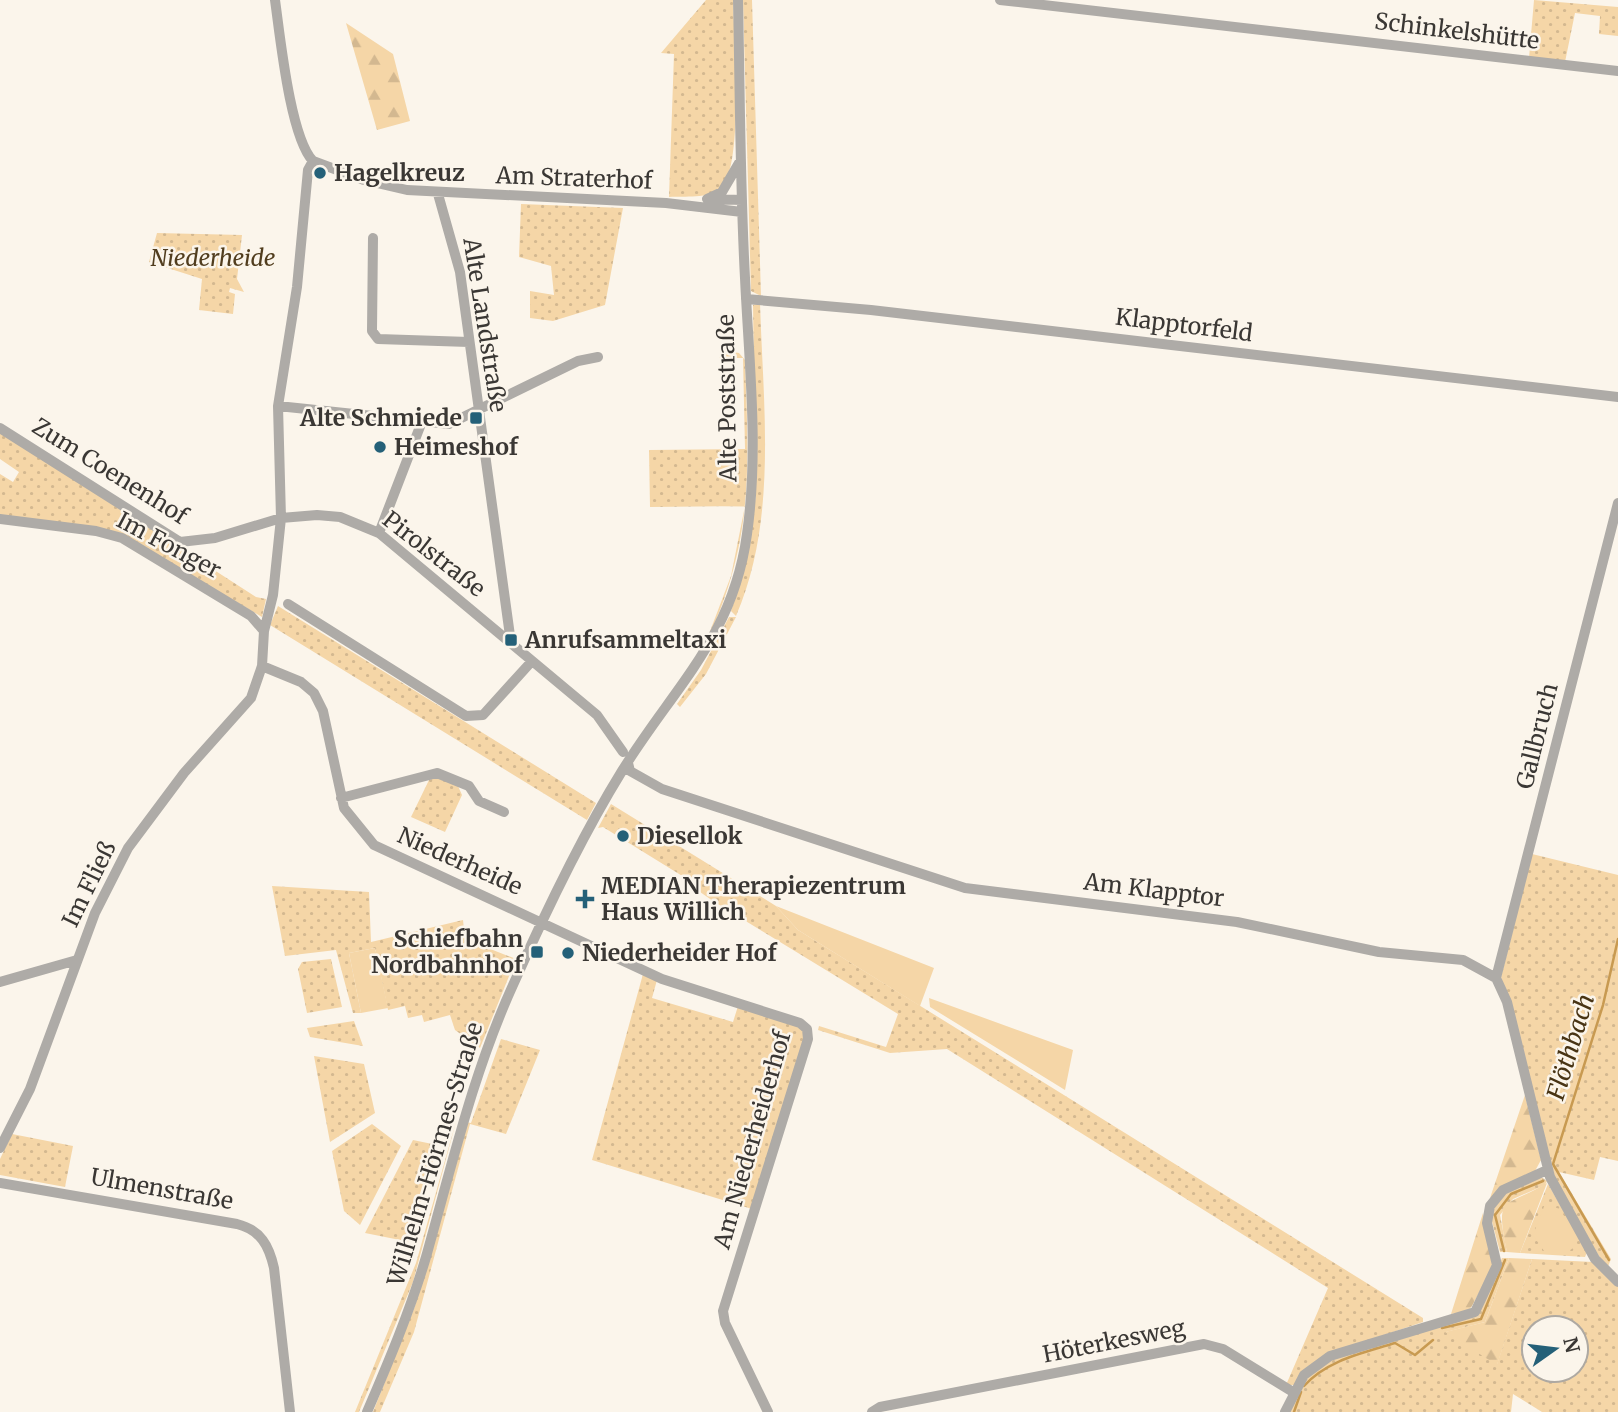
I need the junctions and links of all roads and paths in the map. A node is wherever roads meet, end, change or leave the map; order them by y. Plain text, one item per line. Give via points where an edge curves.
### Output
1 (275, 0) edge
2 (737, 0) edge
3 (1000, 0) edge
4 (1618, 71) edge
5 (741, 136) junction
6 (313, 161) junction
7 (438, 194) junction
8 (707, 199) junction
9 (666, 203) junction
10 (742, 206) junction
11 (373, 239) dead end
12 (746, 299) junction
13 (469, 342) junction
14 (598, 356) dead end
15 (1618, 397) edge
16 (278, 406) junction
17 (478, 411) junction
18 (421, 424) junction
19 (0, 428) edge
20 (1618, 503) edge
21 (281, 518) junction
22 (0, 519) edge
23 (379, 533) junction
24 (288, 604) dead end
25 (264, 631) junction
26 (511, 643) junction
27 (532, 661) junction
28 (262, 666) junction
29 (625, 757) junction
30 (341, 798) junction
31 (504, 812) dead end
32 (542, 923) junction
33 (76, 960) junction
34 (1496, 978) junction
35 (0, 982) edge
36 (0, 1148) edge
37 (1547, 1170) junction
38 (0, 1183) edge
39 (1618, 1282) edge
40 (1293, 1392) junction
41 (290, 1412) edge
42 (367, 1412) edge
43 (768, 1412) edge
44 (872, 1412) edge
45 (1285, 1412) edge

1 - 6 street via 297,122
2 - 5 street, Alte Poststraße
3 - 4 street, Schinkelshütte
5 - 8 street via 738,168 722,192
5 - 10 street, Alte Poststraße
6 - 7 street via 382,185
6 - 16 street via 308,170 297,287
7 - 9 street, Am Straterhof
7 - 13 street, Alte Landstraße via 460,272
8 - 9 street, Am Straterhof
8 - 10 street, Am Straterhof
9 - 10 street, Am Straterhof
10 - 12 street, Alte Poststraße
11 - 13 street via 372,331 378,339
12 - 15 street, Klapptorfeld
12 - 29 street, Alte Poststraße via 753,454 747,534 738,576 703,657
13 - 17 street, Alte Landstraße
14 - 17 street via 578,361
16 - 18 street
16 - 21 street
17 - 18 street via 449,424
17 - 26 street, Alte Landstraße
18 - 23 street
19 - 21 street, Zum Coenenhof via 180,542 215,538
20 - 34 street, Gallbruch
21 - 23 street, Pirolstraße via 340,517
21 - 25 street via 273,595
22 - 25 street, Im Fonger via 122,538 251,616
23 - 26 street, Pirolstraße
24 - 27 street via 466,716 483,715
25 - 28 street
26 - 27 street
27 - 29 street via 597,715
28 - 30 street, Niederheide via 302,682 314,693 323,711
28 - 33 street, Im Fließ via 251,698 184,773 128,848
29 - 32 street, Wilhelm-Hörmes-Straße
29 - 34 street, Am Klapptor via 630,771 662,789 965,888 1237,922 1379,952 1463,960
30 - 31 street via 437,773 469,786 479,801
30 - 32 street, Niederheide via 374,845
32 - 42 street, Wilhelm-Hörmes-Straße via 476,1077 425,1258
32 - 43 street, Am Niederheiderhof via 662,979 807,1028 808,1040 723,1311
33 - 35 street
33 - 36 street, Im Fließ via 30,1089
34 - 37 street via 1507,1002
37 - 39 street via 1595,1259
37 - 40 street via 1503,1190 1490,1206 1487,1223 1497,1265 1475,1312 1330,1356 1304,1375
38 - 41 street, Ulmenstraße via 237,1224 258,1233 274,1268
40 - 44 street, Höterkesweg via 1223,1349 1204,1344
40 - 45 street

